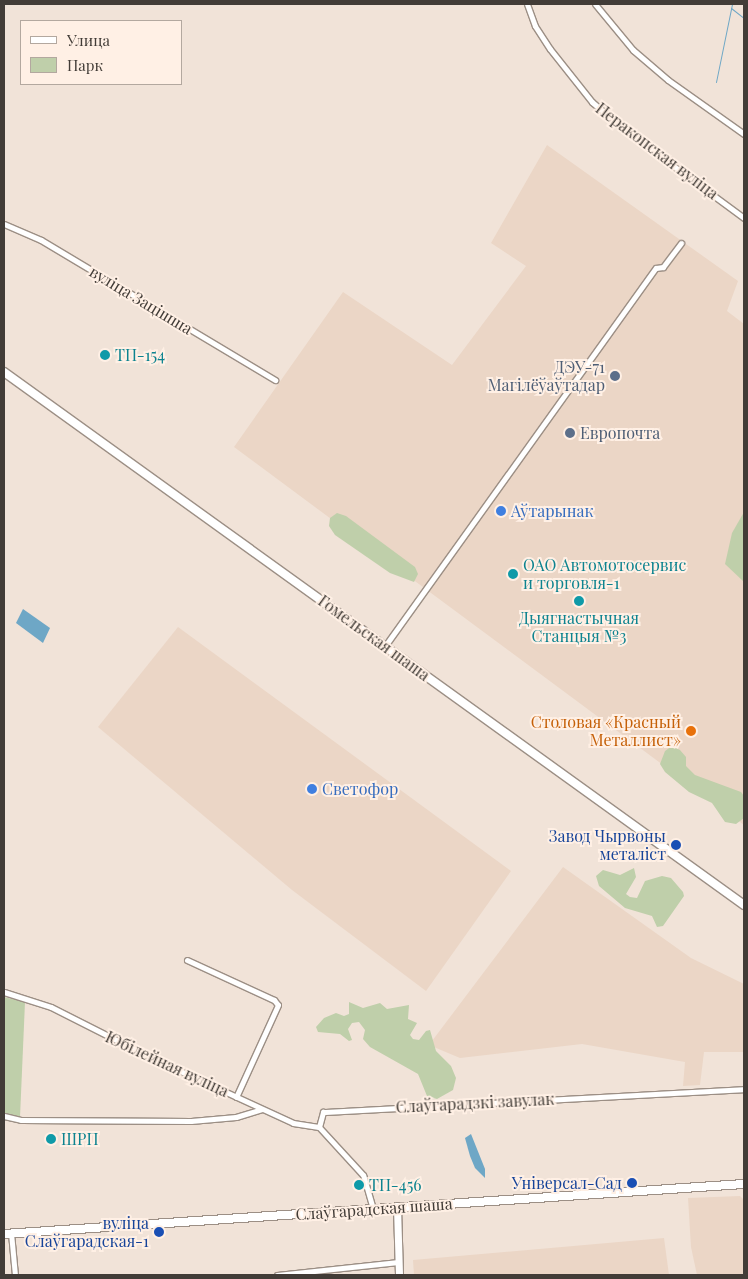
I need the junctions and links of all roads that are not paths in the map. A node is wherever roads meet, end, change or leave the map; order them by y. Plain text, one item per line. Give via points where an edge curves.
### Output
1 (527, 4) edge
2 (595, 4) edge
3 (744, 134) edge
4 (744, 218) edge
5 (4, 224) edge
6 (681, 243) dead end
7 (4, 372) edge
8 (275, 380) dead end
9 (385, 646) junction
10 (744, 905) edge
11 (187, 960) dead end
12 (4, 992) edge
13 (744, 1089) edge
14 (236, 1097) junction
15 (263, 1109) junction
16 (4, 1116) edge
17 (318, 1127) junction
18 (744, 1184) edge
19 (397, 1207) junction
20 (373, 1209) junction
21 (7, 1234) edge
22 (398, 1262) junction
23 (15, 1275) edge
24 (277, 1275) edge
25 (399, 1275) edge

1 - 4 street, Перакопская вуліца via 535,26 550,49 592,102 626,132
2 - 3 street via 633,50 668,80
5 - 8 street, вуліца Зацішша via 41,240
6 - 9 street via 663,267 656,268
7 - 9 main road, Гомельская шаша
9 - 10 main road, Гомельская шаша
11 - 14 street via 274,1000 278,1005
12 - 14 street, Юбілейная вуліца via 51,1007
13 - 17 street, Слаўгарадзкі завулак via 323,1112
14 - 15 street, Юбілейная вуліца
15 - 16 street via 236,1117 191,1121 20,1120
15 - 17 street, Юбілейная вуліца via 293,1123
17 - 20 street via 363,1175
18 - 19 main road, Слаўгарадская шаша
19 - 20 main road, Слаўгарадская шаша
19 - 22 main road
20 - 21 main road, Слаўгарадская шаша
21 - 23 street
22 - 24 street
22 - 25 main road

